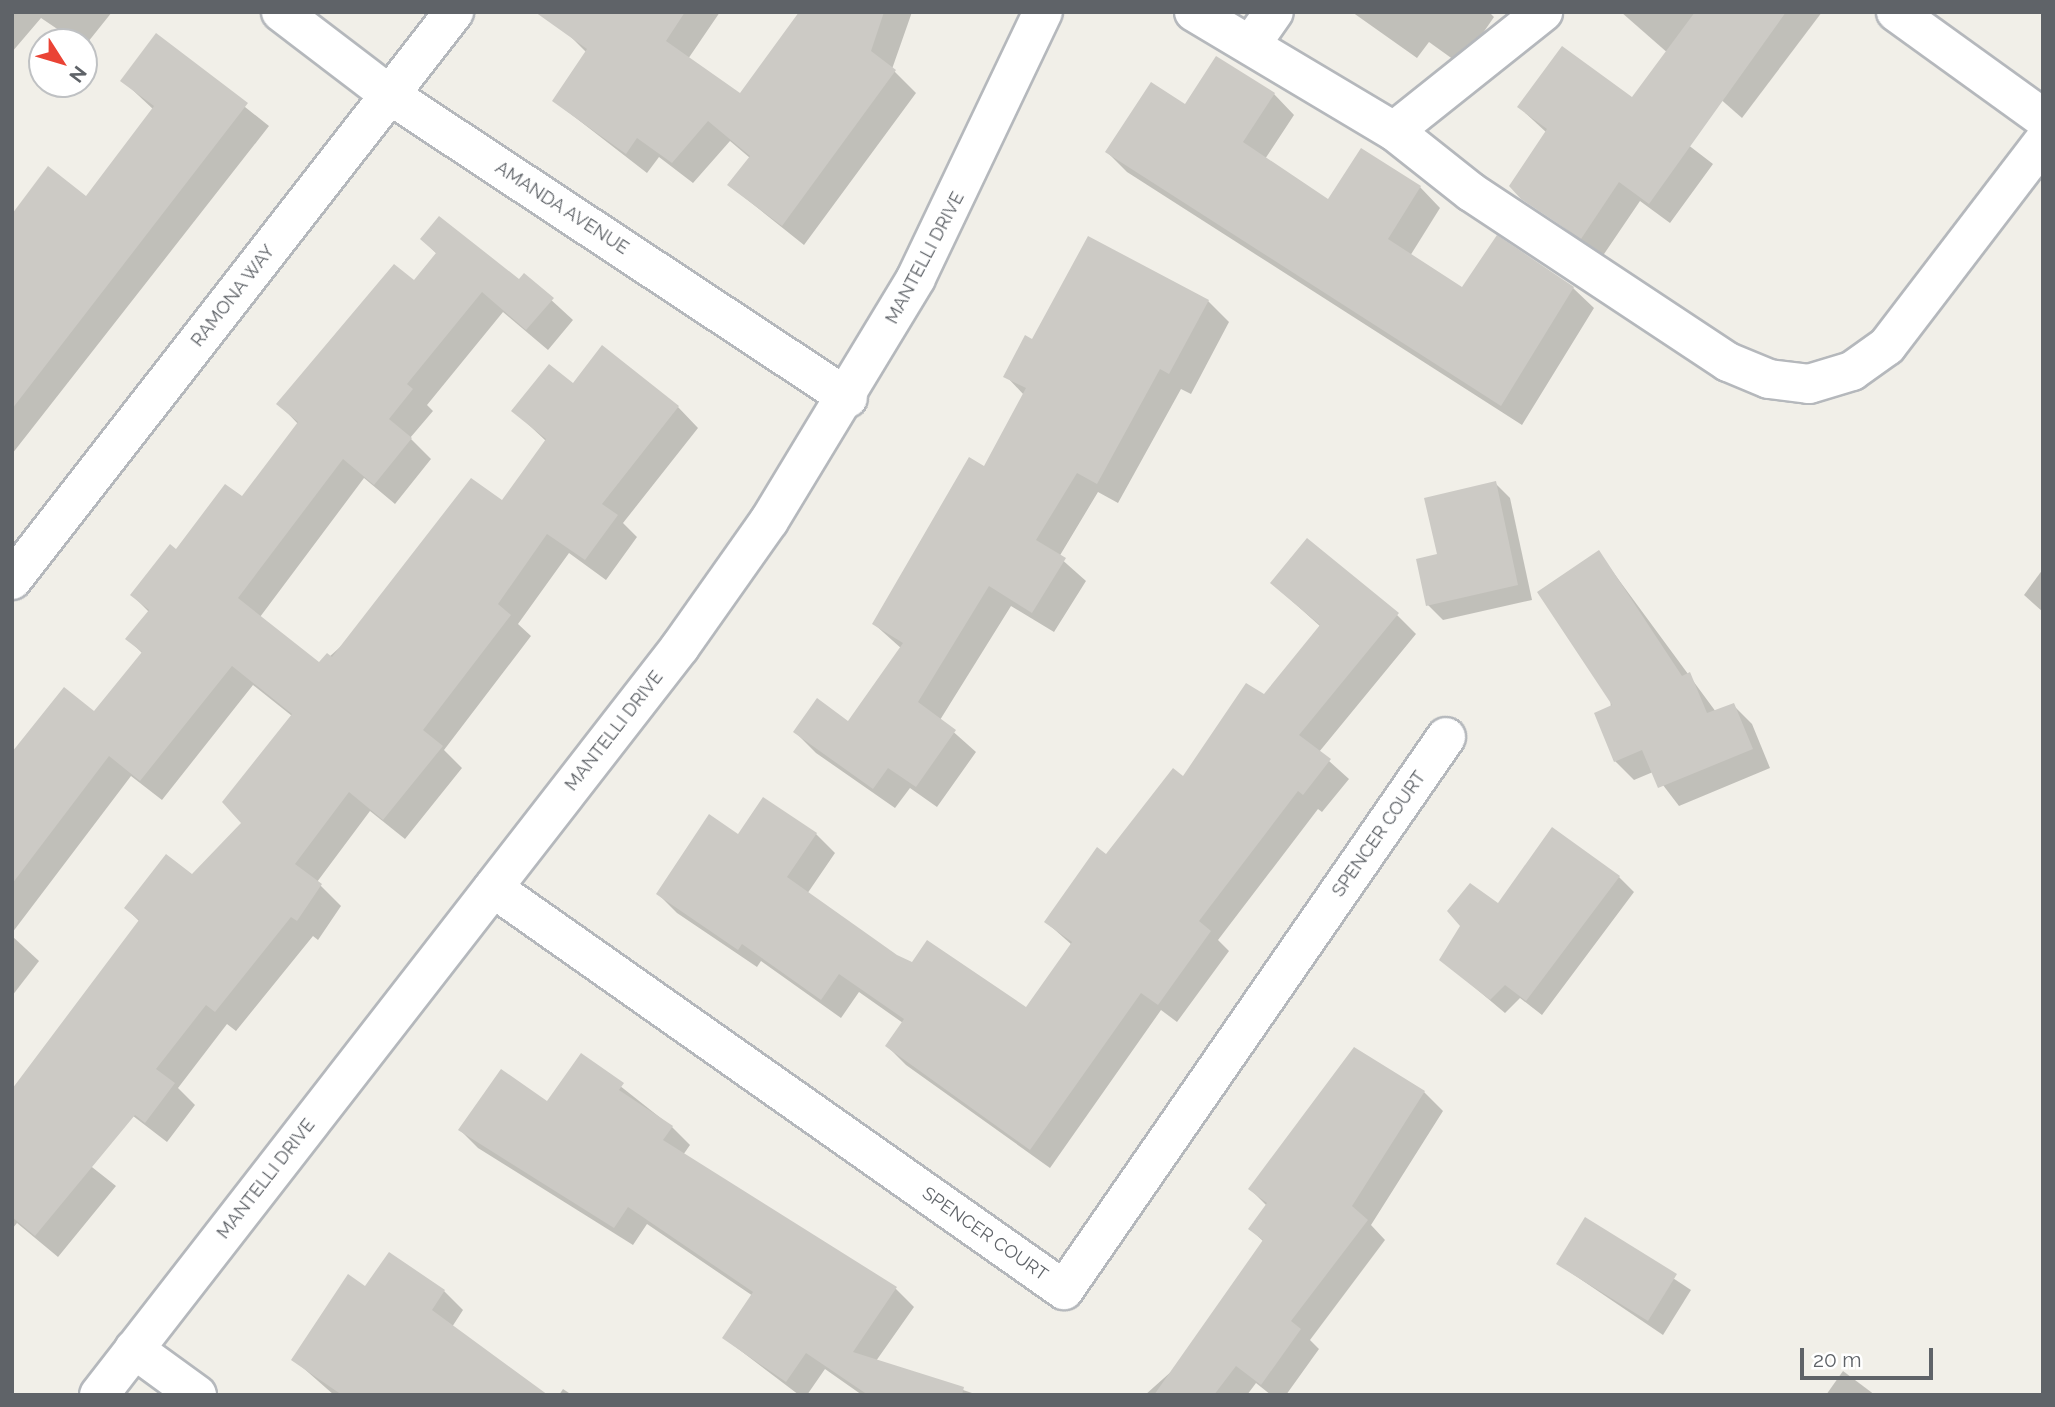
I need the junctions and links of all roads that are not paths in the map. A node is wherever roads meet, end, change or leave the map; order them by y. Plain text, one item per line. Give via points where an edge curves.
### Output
1 (281, 12) edge
2 (454, 12) edge
3 (1043, 12) edge
4 (1194, 12) edge
5 (1274, 12) edge
6 (1543, 12) edge
7 (1896, 12) edge
8 (1252, 43) junction
9 (390, 94) junction
10 (2043, 118) edge
11 (1394, 131) junction
12 (2043, 142) edge
13 (848, 398) junction
14 (12, 580) edge
15 (1446, 737) dead end
16 (493, 888) junction
17 (134, 1349) junction
18 (99, 1395) edge
19 (197, 1395) edge

1 - 9 street, AMANDA AVENUE
2 - 9 street, RAMONA WAY
3 - 13 street, MANTELLI DRIVE via 973,167
4 - 8 street
5 - 8 street
6 - 11 street
7 - 10 street
8 - 11 street
9 - 13 street, AMANDA AVENUE
9 - 14 street, RAMONA WAY
11 - 12 street via 1471,192 1728,362 1769,379 1809,384 1852,370 1887,346
13 - 16 street, MANTELLI DRIVE via 680,647
15 - 16 street, SPENCER COURT via 1064,1290
16 - 17 street, MANTELLI DRIVE
17 - 18 street, MANTELLI DRIVE
17 - 19 street

